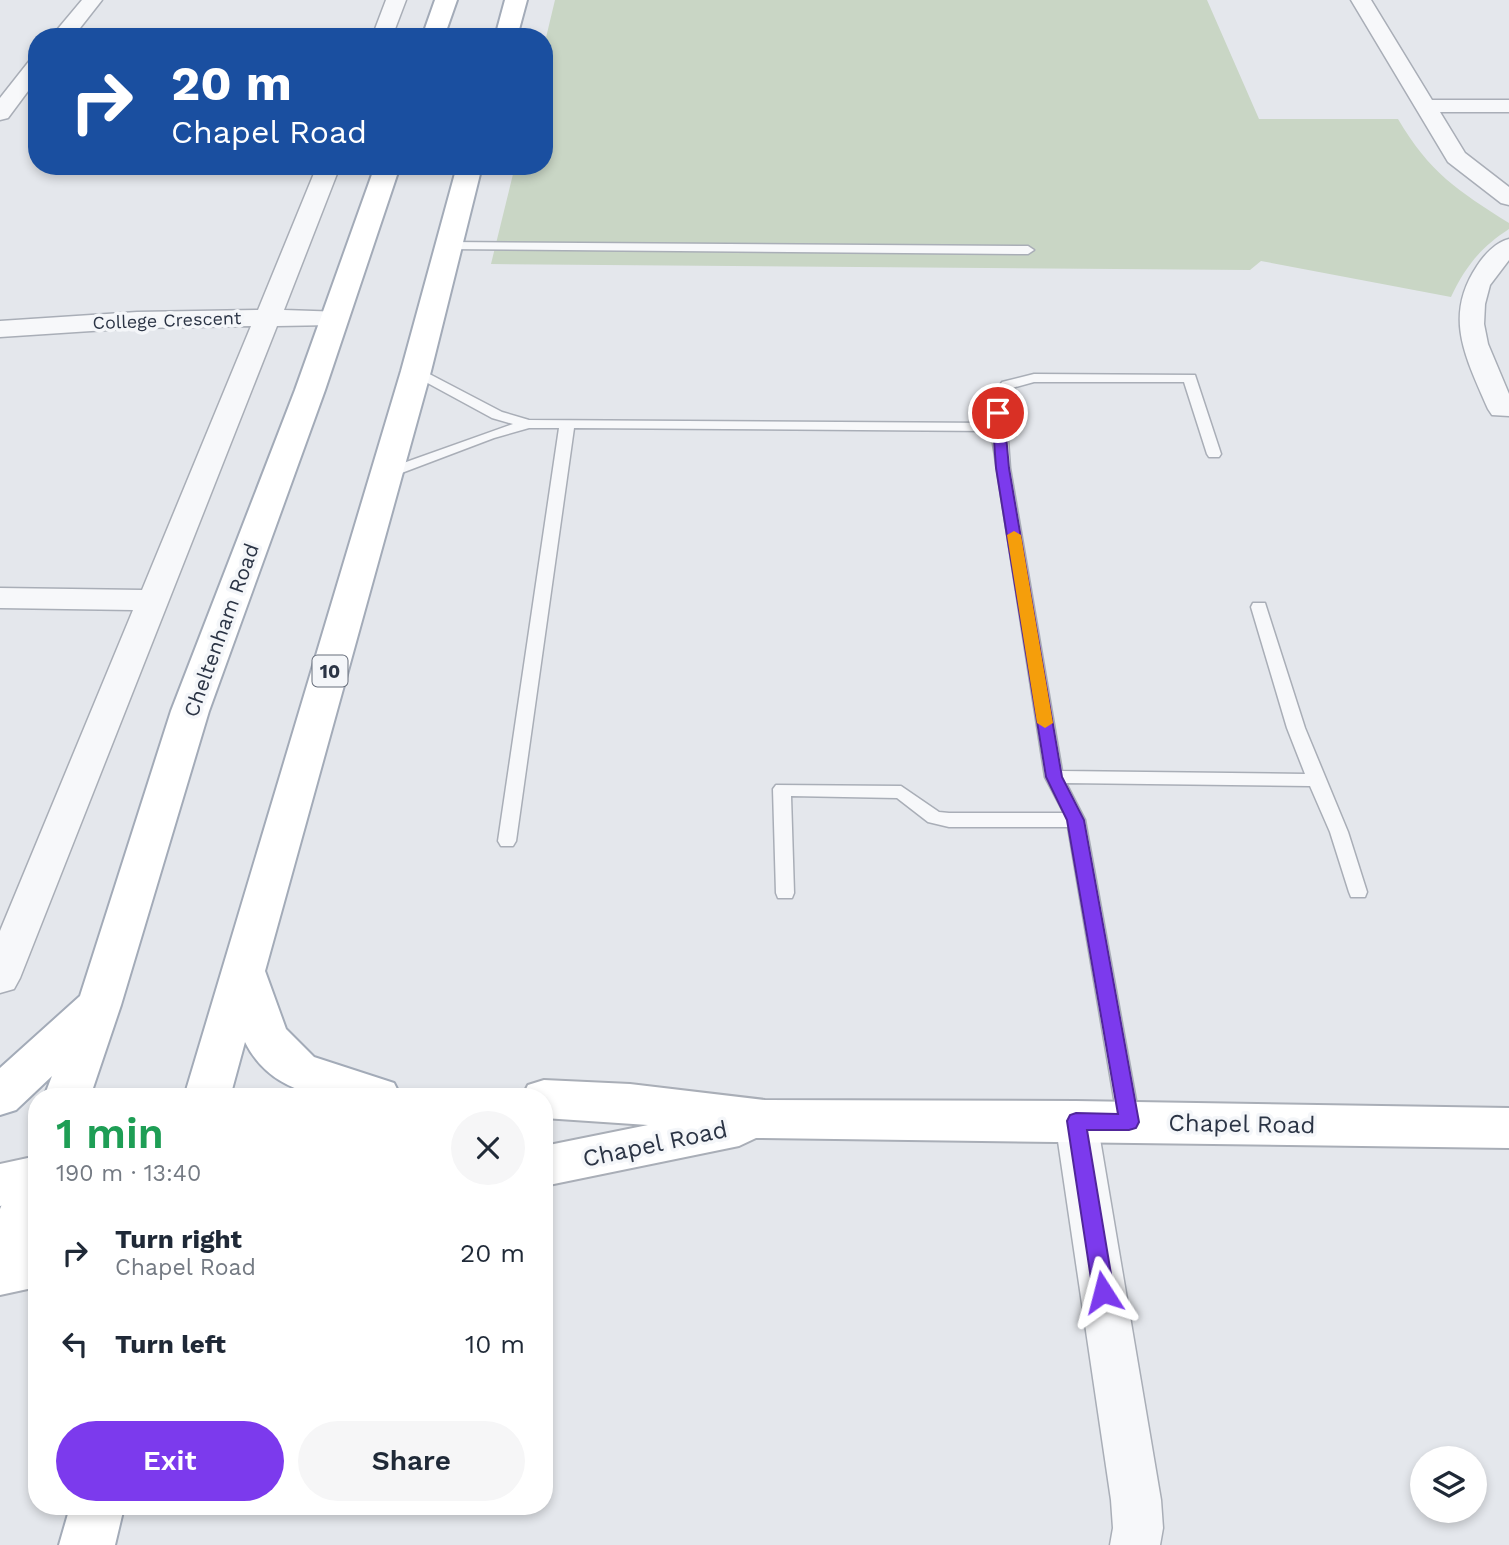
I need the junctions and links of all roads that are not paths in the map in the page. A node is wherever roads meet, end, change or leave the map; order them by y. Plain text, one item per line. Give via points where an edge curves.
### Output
1 (92, 0) edge
2 (396, 0) edge
3 (446, 0) edge
4 (516, 0) edge
5 (1361, 0) edge
6 (71, 28) edge
7 (385, 28) edge
8 (436, 28) edge
9 (508, 28) edge
10 (28, 71) edge
11 (10, 85) edge
12 (1424, 106) junction
13 (1509, 106) edge
14 (0, 113) edge
15 (325, 175) edge
16 (385, 175) edge
17 (468, 175) edge
18 (1509, 198) edge
19 (448, 246) junction
20 (1509, 246) edge
21 (1028, 250) dead end
22 (334, 317) junction
23 (268, 318) junction
24 (0, 329) edge
25 (416, 370) junction
26 (1502, 409) dead end
27 (528, 424) junction
28 (566, 425) junction
29 (998, 427) junction
30 (1213, 454) dead end
31 (386, 474) junction
32 (0, 598) edge
33 (154, 600) junction
34 (1259, 607) dead end
35 (1054, 777) junction
36 (1316, 780) junction
37 (1076, 820) junction
38 (507, 841) dead end
39 (1359, 892) dead end
40 (785, 893) dead end
41 (244, 972) junction
42 (0, 978) edge
43 (99, 1005) junction
44 (70, 1088) edge
45 (210, 1088) edge
46 (351, 1088) edge
47 (0, 1096) edge
48 (553, 1099) edge
49 (765, 1120) junction
50 (1076, 1121) junction
51 (1129, 1122) junction
52 (1509, 1128) edge
53 (553, 1164) edge
54 (28, 1179) edge
55 (0, 1185) edge
56 (28, 1200) edge
57 (28, 1266) edge
58 (0, 1271) edge
59 (95, 1515) edge
60 (87, 1545) edge
61 (1135, 1545) edge

1 - 6 street
2 - 7 street
3 - 8 main road
4 - 9 main road
5 - 12 street
10 - 11 street
11 - 14 street
12 - 13 street
12 - 18 street via 1456,156
15 - 23 street
16 - 22 main road, Cheltenham Road
17 - 19 main road, 10
19 - 21 lane
19 - 25 main road, 10
20 - 26 street via 1478,280 1469,307 1478,356
22 - 23 street, College Crescent
22 - 43 main road, Cheltenham Road via 190,710
23 - 24 street, College Crescent
23 - 33 street
25 - 27 lane via 498,415
25 - 31 main road, 10
27 - 28 lane
27 - 31 lane
28 - 29 lane
28 - 38 lane
29 - 30 lane via 998,398 1025,379 1189,378
29 - 35 lane
31 - 41 main road, 10
32 - 33 street
33 - 42 street
34 - 36 lane
35 - 36 lane
35 - 37 lane
36 - 39 lane
37 - 40 lane via 949,820 934,817 901,792 782,789
37 - 51 lane
41 - 45 main road, 10
41 - 46 main road via 265,1037 299,1071
43 - 44 main road, Cheltenham Road
43 - 47 main road
48 - 49 main road, Chapel Road via 630,1103
49 - 50 main road, Chapel Road
49 - 53 main road, Chapel Road
50 - 51 main road, Chapel Road
50 - 61 street via 1136,1500
51 - 52 main road, Chapel Road
54 - 55 main road
56 - 58 main road
57 - 58 main road
59 - 60 main road

